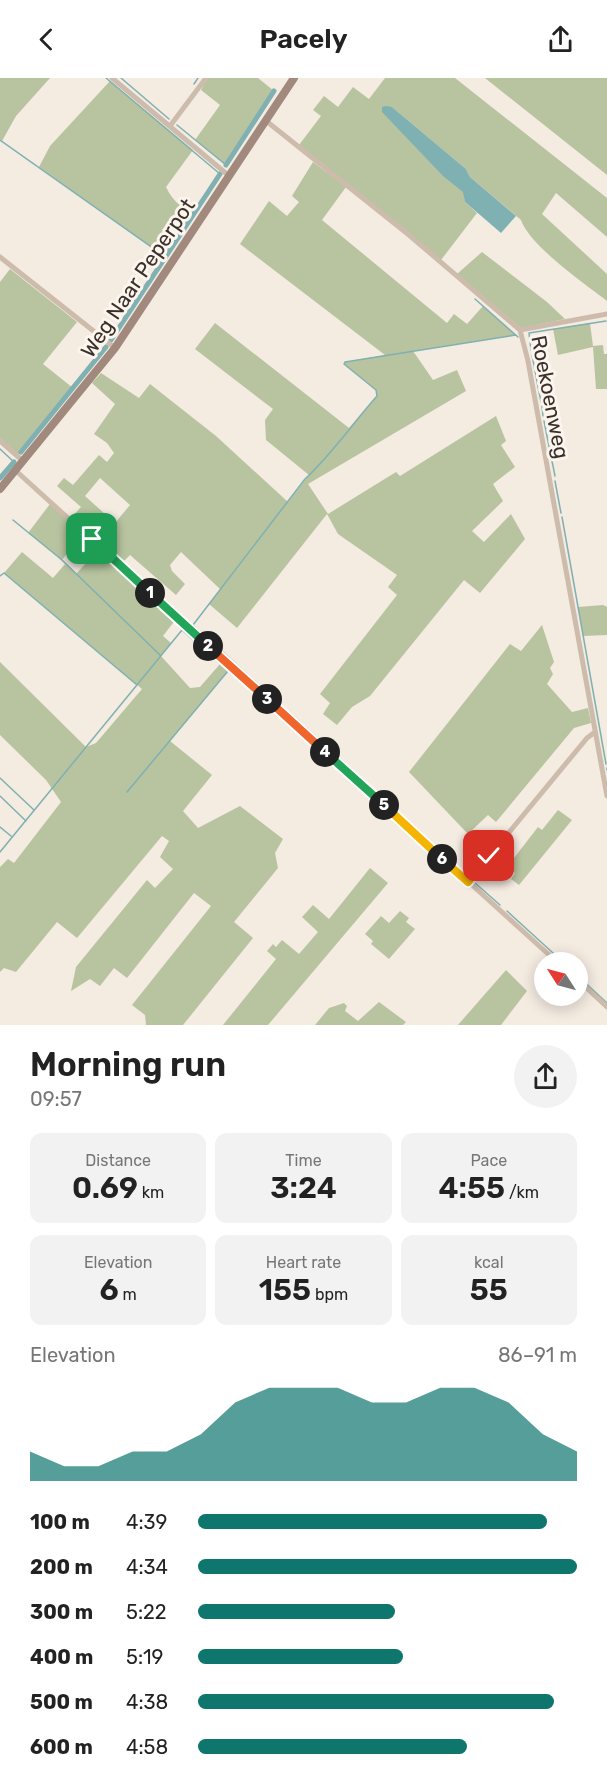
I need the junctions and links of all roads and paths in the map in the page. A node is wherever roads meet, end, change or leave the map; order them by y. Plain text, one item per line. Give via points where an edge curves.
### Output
1 (112, 78) edge
2 (206, 78) edge
3 (294, 78) edge
4 (265, 120) junction
5 (170, 126) junction
6 (228, 175) junction
7 (0, 257) edge
8 (607, 314) edge
9 (520, 330) junction
10 (115, 348) junction
11 (0, 441) edge
12 (23, 461) junction
13 (15, 471) junction
14 (0, 489) edge
15 (596, 732) junction
16 (607, 796) edge
17 (468, 882) junction
18 (546, 952) edge
19 (588, 989) edge
20 (607, 1007) edge

1 - 5 street
2 - 5 street
3 - 4 street, Weg Naar Peperpot
4 - 6 street, Weg Naar Peperpot
4 - 9 street, Roekoenweg
5 - 6 street
6 - 10 street, Weg Naar Peperpot
7 - 10 street
8 - 9 street
9 - 15 street, Roekoenweg
10 - 12 street, Weg Naar Peperpot
11 - 12 street
12 - 13 street, Weg Naar Peperpot
13 - 14 street, Weg Naar Peperpot
13 - 17 street
15 - 16 street, Roekoenweg
15 - 17 street via 586,738
17 - 18 street
19 - 20 street

